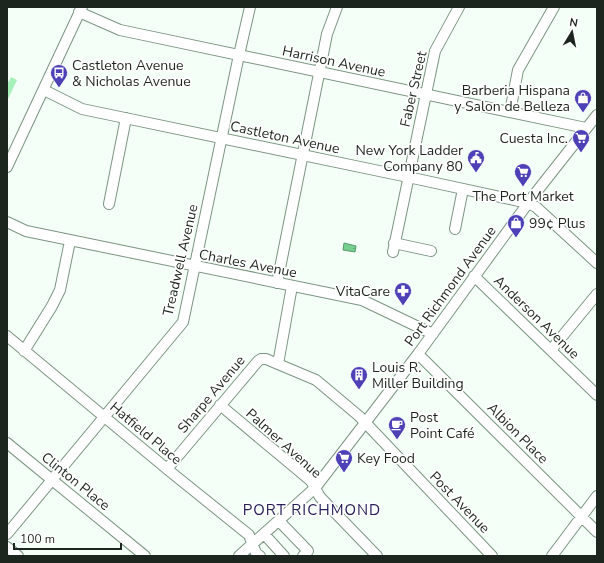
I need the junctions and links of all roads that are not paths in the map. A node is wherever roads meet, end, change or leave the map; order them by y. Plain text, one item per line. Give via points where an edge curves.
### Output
1 (250, 7) edge
2 (337, 7) edge
3 (459, 7) edge
4 (554, 7) edge
5 (80, 10) edge
6 (239, 55) junction
7 (320, 72) junction
8 (44, 90) junction
9 (426, 94) junction
10 (510, 112) junction
11 (597, 115) edge
12 (126, 118) junction
13 (586, 128) junction
14 (221, 138) junction
15 (302, 155) junction
16 (7, 167) edge
17 (408, 177) junction
18 (463, 189) junction
19 (109, 204) dead end
20 (528, 204) junction
21 (7, 222) edge
22 (455, 229) dead end
23 (70, 241) junction
24 (431, 251) dead end
25 (597, 263) edge
26 (195, 266) junction
27 (474, 276) junction
28 (277, 283) junction
29 (292, 286) junction
30 (597, 294) edge
31 (433, 334) junction
32 (7, 336) edge
33 (551, 350) junction
34 (24, 351) junction
35 (418, 354) junction
36 (278, 364) junction
37 (597, 395) edge
38 (220, 404) junction
39 (104, 417) junction
40 (366, 423) junction
41 (7, 443) edge
42 (167, 469) junction
43 (52, 480) junction
44 (315, 488) junction
45 (597, 496) edge
46 (582, 517) junction
47 (279, 521) junction
48 (597, 532) edge
49 (7, 534) edge
50 (264, 534) junction
51 (253, 544) junction
52 (7, 547) edge
53 (18, 556) edge
54 (145, 556) edge
55 (239, 556) edge
56 (260, 556) edge
57 (284, 556) edge
58 (303, 556) edge
59 (377, 556) edge
60 (492, 556) edge
61 (552, 556) edge

1 - 6 street, Treadwell Avenue
2 - 7 street via 327,34
3 - 9 street, Faber Street via 435,50
4 - 10 street via 518,70
5 - 6 street, Harrison Avenue via 120,30
5 - 8 street
6 - 7 street, Harrison Avenue
6 - 14 street, Treadwell Avenue
7 - 9 street, Harrison Avenue
7 - 15 street
8 - 12 street, Castleton Avenue via 82,109
8 - 16 street
9 - 10 street, Harrison Avenue
9 - 17 street, Faber Street
10 - 13 street, Harrison Avenue
11 - 13 street, Port Richmond Avenue
12 - 14 street, Castleton Avenue
12 - 19 street
13 - 20 street, Port Richmond Avenue
14 - 15 street, Castleton Avenue
14 - 26 street, Treadwell Avenue
15 - 17 street, Castleton Avenue
15 - 28 street
17 - 18 street, Castleton Avenue
17 - 24 street, Faber Street via 394,247
18 - 20 street, Castleton Avenue
18 - 22 street
20 - 25 street, Castleton Avenue via 536,207
20 - 27 street, Port Richmond Avenue
21 - 23 street, Charles Avenue via 26,231
23 - 26 street, Charles Avenue
23 - 34 street via 60,290
26 - 28 street, Charles Avenue
26 - 39 street, Treadwell Avenue via 183,322
27 - 31 street, Port Richmond Avenue
27 - 33 street, Anderson Avenue
28 - 29 street, Charles Avenue
29 - 31 street, Charles Avenue via 362,300
29 - 36 street
30 - 33 street
31 - 35 street, Port Richmond Avenue
32 - 34 street, Hatfield Place
33 - 37 street, Anderson Avenue
34 - 39 street, Hatfield Place
35 - 40 street, Port Richmond Avenue
35 - 46 street, Albion Place
36 - 38 street, Sharpe Avenue via 261,358
36 - 40 street, Post Avenue via 316,380
38 - 42 street, Sharpe Avenue
38 - 44 street, Palmer Avenue via 311,481
39 - 42 street, Hatfield Place
39 - 43 street, Treadwell Avenue
40 - 44 street, Port Richmond Avenue
40 - 60 street, Post Avenue
41 - 43 street, Clinton Place
42 - 51 street, Hatfield Place via 249,535
43 - 49 street, Treadwell Avenue
43 - 54 street, Clinton Place
44 - 47 street, Port Richmond Avenue
44 - 59 street, Palmer Avenue via 320,497
45 - 46 street
46 - 48 street, Albion Place
46 - 61 street
47 - 50 street, Port Richmond Avenue
47 - 58 street via 308,551
50 - 51 street, Port Richmond Avenue
50 - 57 street
51 - 55 street, Port Richmond Avenue
51 - 56 street, Hatfield Place
52 - 53 street

